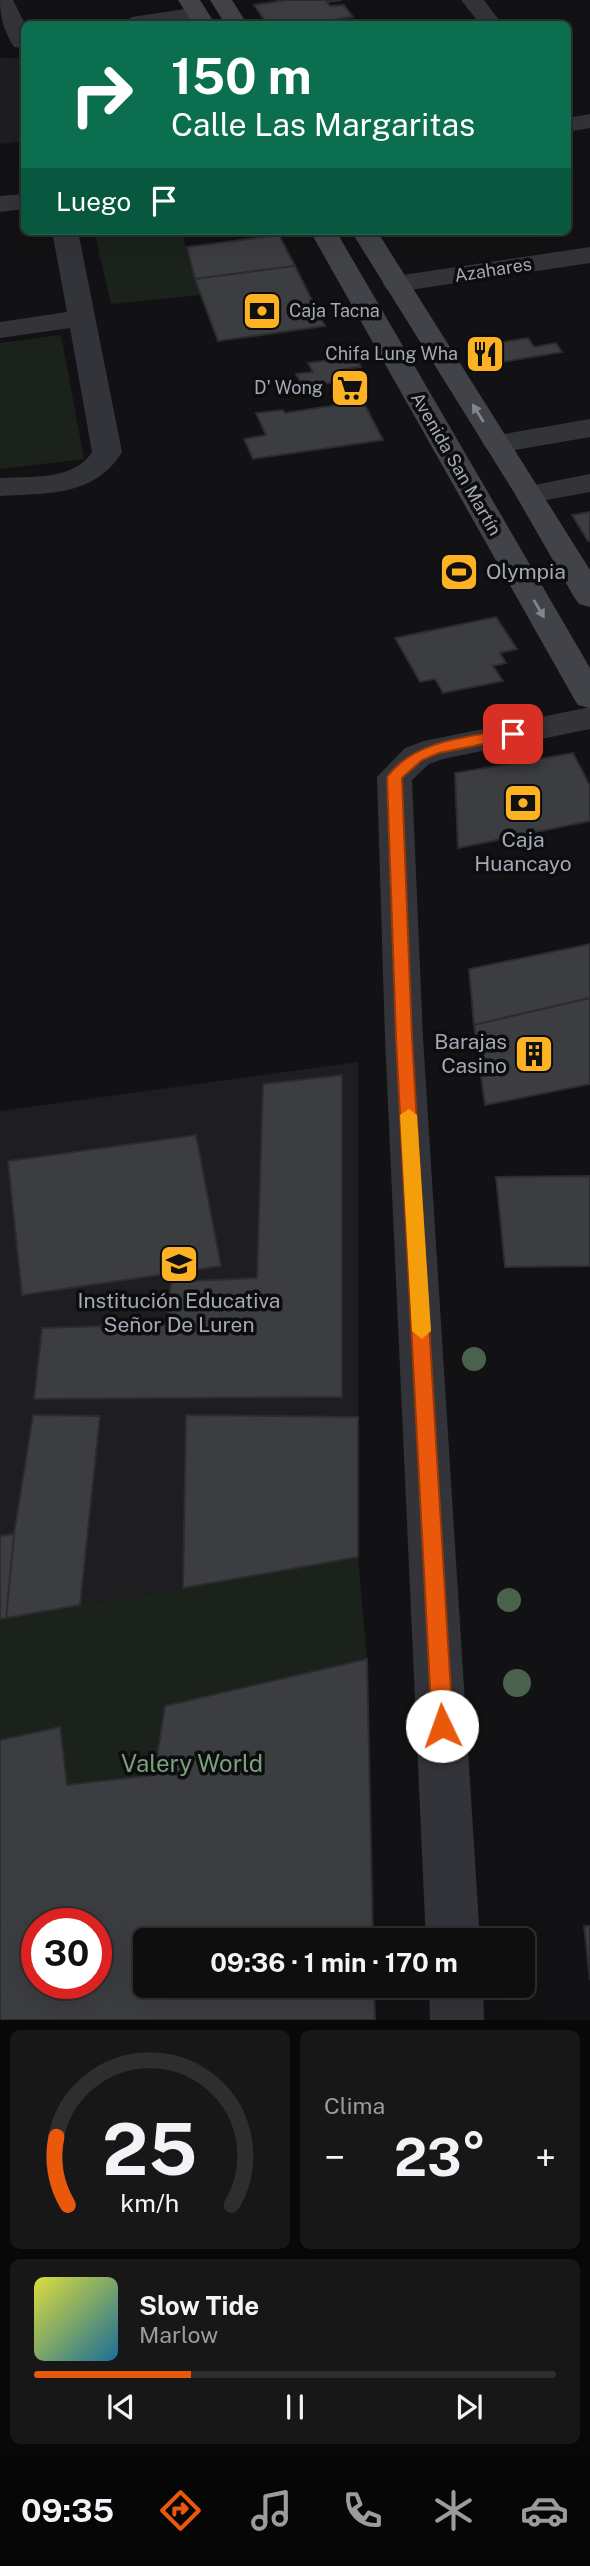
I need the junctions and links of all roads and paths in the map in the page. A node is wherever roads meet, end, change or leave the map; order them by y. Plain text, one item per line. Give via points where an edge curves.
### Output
1 (2, 0) edge
2 (221, 0) edge
3 (472, 0) edge
4 (197, 13) edge
5 (150, 21) edge
6 (234, 21) edge
7 (489, 21) edge
8 (16, 43) edge
9 (21, 202) edge
10 (0, 204) edge
11 (66, 235) edge
12 (325, 235) edge
13 (366, 235) edge
14 (590, 255) edge
15 (396, 284) junction
16 (81, 318) junction
17 (0, 330) edge
18 (590, 428) edge
19 (498, 444) junction
20 (590, 483) edge
21 (0, 487) edge
22 (530, 494) junction
23 (590, 597) edge
24 (590, 697) edge
25 (590, 718) edge
26 (452, 1928) edge
27 (456, 1998) edge
28 (457, 2020) edge

1 - 8 street
2 - 6 main road
3 - 7 street
4 - 5 street
9 - 10 street
11 - 16 street
12 -> 24 main road, Avenida San Martín
13 - 15 main road
14 - 15 street, Azahares
19 -> 15 main road
16 - 17 street
16 - 21 street via 107,452 103,461 69,480
18 - 19 street
19 - 22 main road
20 - 22 street
22 - 23 main road
25 - 26 street via 436,749 417,756 394,777
27 - 28 street

